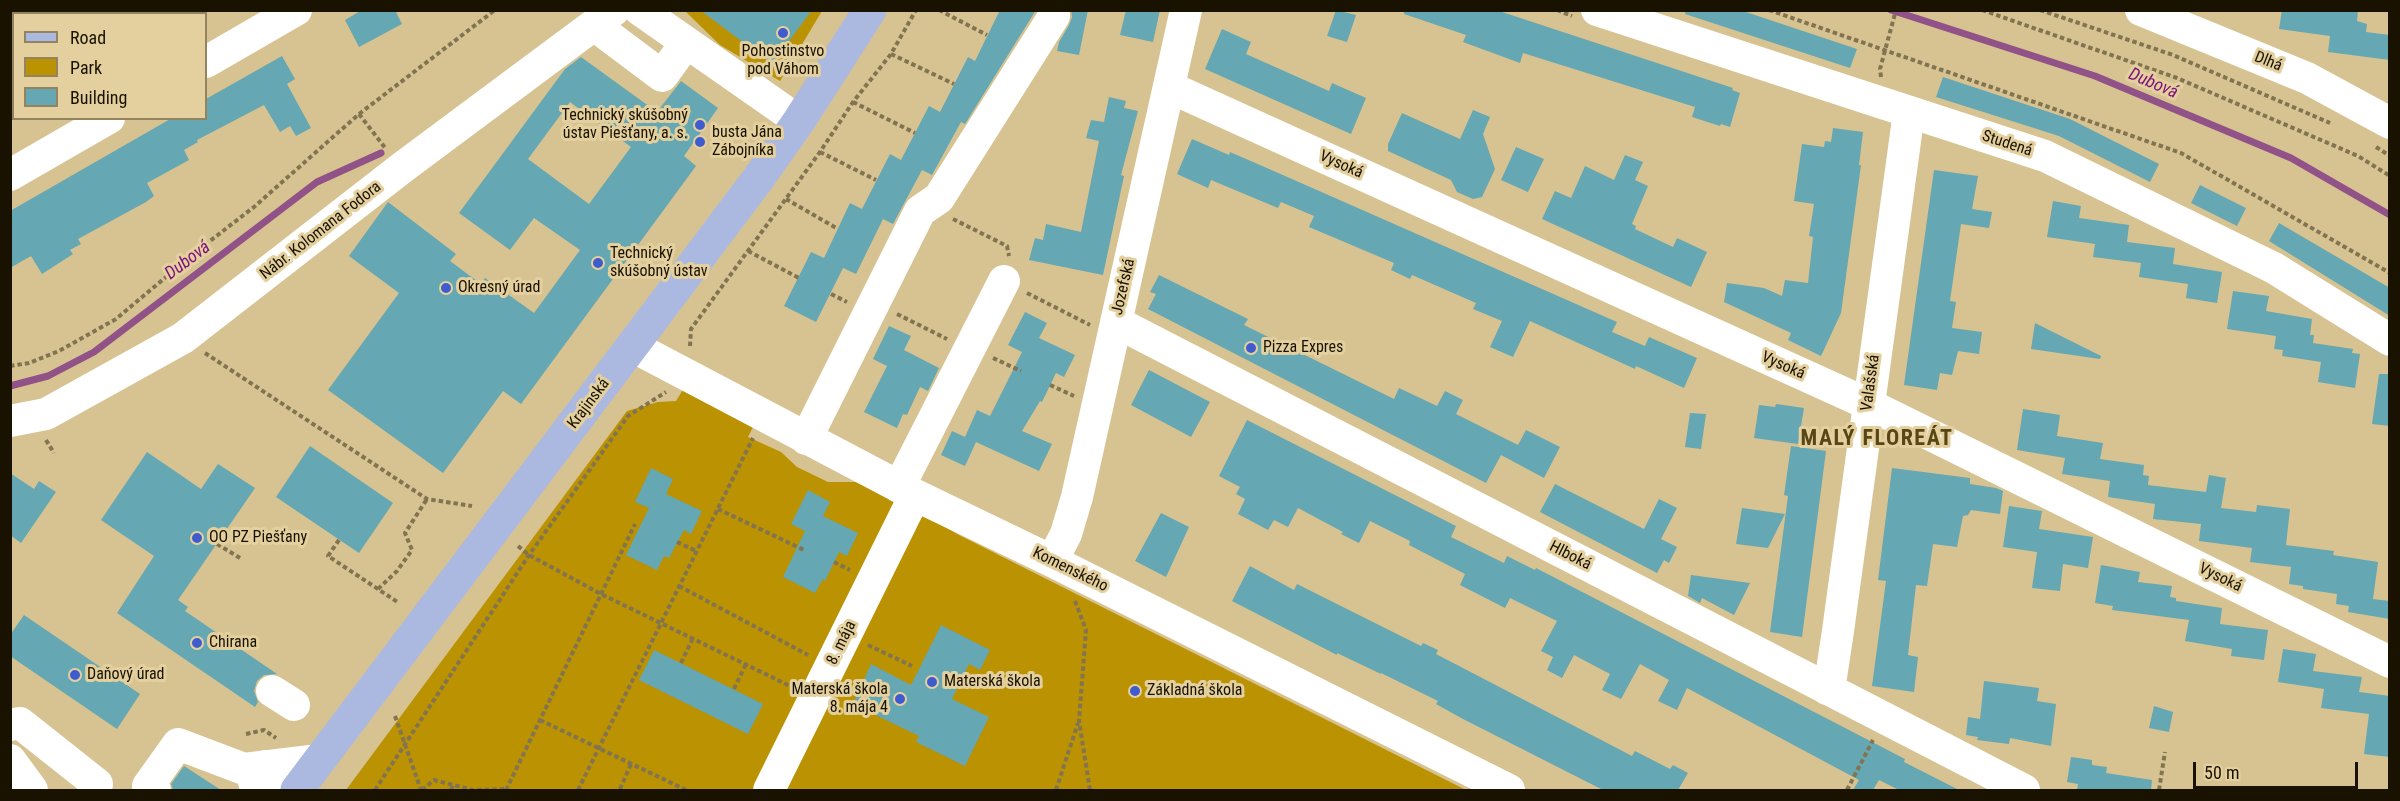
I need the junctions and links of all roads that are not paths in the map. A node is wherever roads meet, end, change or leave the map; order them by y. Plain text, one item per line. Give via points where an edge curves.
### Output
1 (296, 10) edge
2 (870, 10) edge
3 (1186, 10) edge
4 (2141, 10) edge
5 (1589, 14) edge
6 (1054, 16) dead end
7 (604, 18) edge
8 (666, 22) edge
9 (207, 61) edge
10 (1169, 87) junction
11 (1909, 112) junction
12 (106, 120) edge
13 (799, 121) junction
14 (2381, 134) edge
15 (10, 176) edge
16 (1004, 281) road end
17 (1105, 324) junction
18 (2390, 340) edge
19 (633, 346) junction
20 (1868, 404) junction
21 (10, 421) edge
22 (806, 439) junction
23 (907, 491) junction
24 (1052, 561) junction
25 (2390, 662) edge
26 (1827, 689) junction
27 (10, 725) edge
28 (10, 760) edge
29 (319, 760) junction
30 (263, 782) edge
31 (97, 784) dead end
32 (149, 789) edge
33 (32, 790) edge
34 (297, 790) edge
35 (769, 790) edge
36 (1509, 790) edge
37 (2024, 790) edge

1 - 9 street
2 - 13 main road, Krajinská
3 - 10 street, Jozefská
4 - 14 street, Dlhá via 2307,78
5 - 11 street, Studená
6 - 22 street via 939,198 920,212
7 - 8 street via 662,76
7 - 21 street, Nábr. Kolomana Fodora via 403,167 183,338 46,414
8 - 13 street
10 - 17 street, Jozefská
10 - 20 street, Vysoká
11 - 18 street, Studená via 2045,156 2274,268
11 - 20 street, Valašská
12 - 15 street
13 - 19 main road, Krajinská
16 - 23 street, 8. mája
17 - 24 street, Jozefská via 1077,497 1066,534
17 - 26 street, Hlboká
19 - 22 street, Komenského
19 - 29 main road, Krajinská
20 - 25 street, Vysoká
20 - 26 street, Valašská
22 - 23 street, Komenského
23 - 24 street, Komenského
23 - 35 street, 8. mája
24 - 36 street, Komenského
26 - 37 street, Hlboká
27 - 31 street via 20,723
28 - 33 street
29 - 30 street
29 - 34 main road, Krajinská
30 - 32 street via 244,770 178,744

